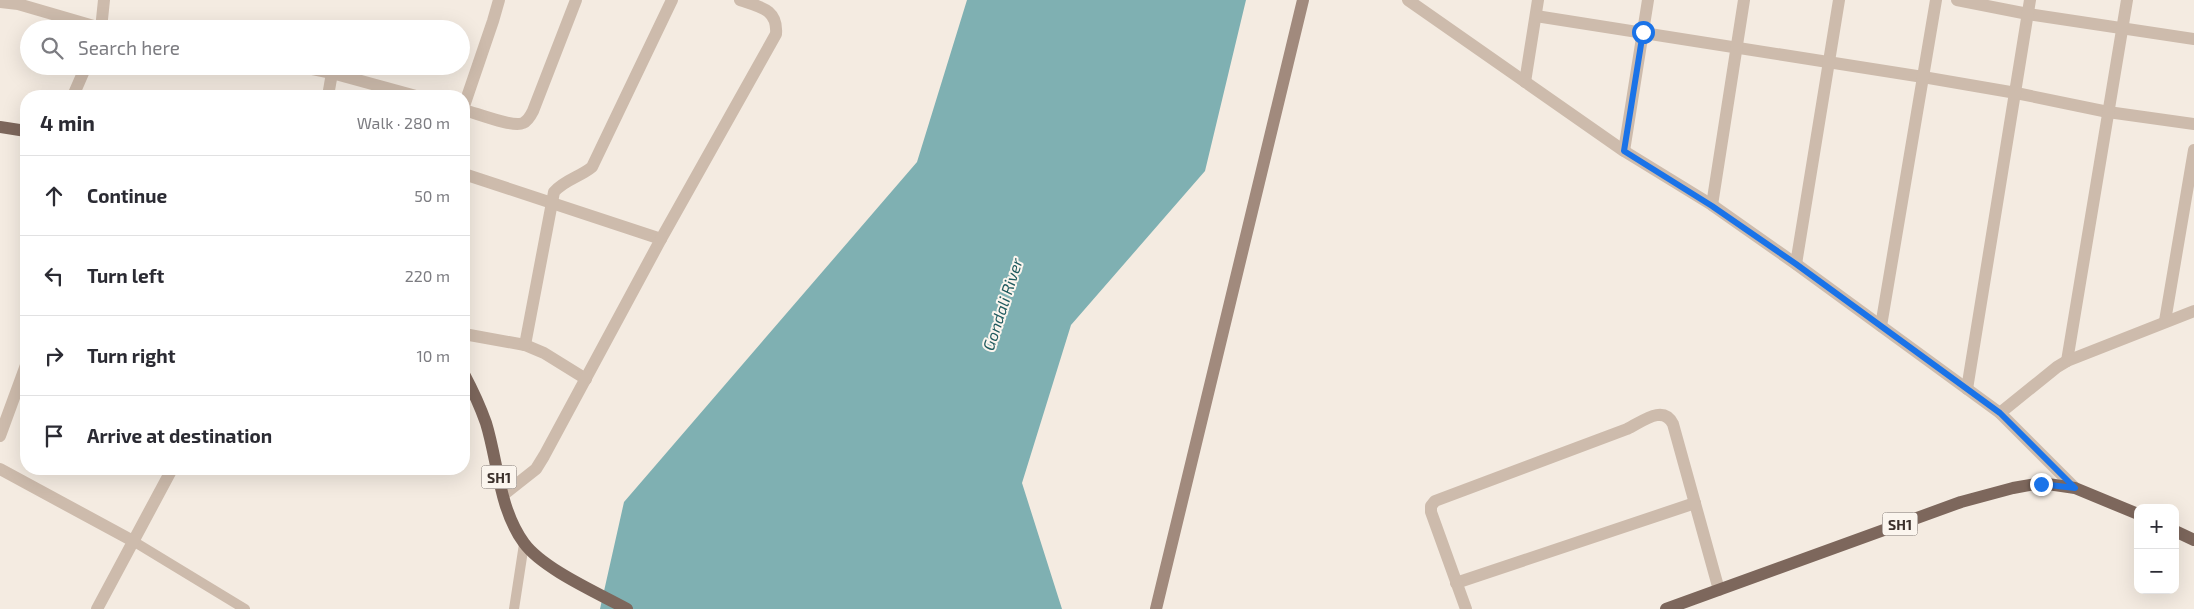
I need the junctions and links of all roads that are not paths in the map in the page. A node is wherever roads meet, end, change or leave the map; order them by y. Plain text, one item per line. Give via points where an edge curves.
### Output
1 (104, 0) edge
2 (499, 0) edge
3 (576, 0) edge
4 (672, 0) edge
5 (740, 0) edge
6 (1303, 0) edge
7 (1408, 0) edge
8 (1538, 0) edge
9 (1648, 0) edge
10 (1744, 0) edge
11 (1839, 0) edge
12 (1936, 0) edge
13 (1957, 0) edge
14 (2030, 0) edge
15 (2127, 0) edge
16 (0, 2) edge
17 (18, 2) edge
18 (2028, 14) junction
19 (1536, 16) junction
20 (74, 20) edge
21 (103, 20) edge
22 (2122, 27) junction
23 (1643, 32) junction
24 (2194, 39) edge
25 (1736, 47) junction
26 (1828, 63) junction
27 (82, 75) edge
28 (332, 75) edge
29 (339, 75) edge
30 (1923, 77) junction
31 (1525, 82) junction
32 (76, 90) edge
33 (329, 90) edge
34 (394, 90) edge
35 (470, 91) edge
36 (2016, 93) junction
37 (470, 110) edge
38 (2108, 112) junction
39 (2194, 124) edge
40 (0, 127) edge
41 (20, 130) edge
42 (2194, 150) edge
43 (1624, 151) junction
44 (470, 176) edge
45 (551, 202) junction
46 (1712, 206) junction
47 (661, 239) junction
48 (1796, 264) junction
49 (2194, 311) edge
50 (2165, 321) junction
51 (1881, 326) junction
52 (470, 335) edge
53 (525, 345) junction
54 (2067, 361) junction
55 (586, 379) junction
56 (20, 381) edge
57 (470, 387) edge
58 (1966, 388) junction
59 (2000, 413) junction
60 (0, 436) edge
61 (0, 469) edge
62 (169, 475) edge
63 (2075, 488) junction
64 (503, 495) junction
65 (1695, 504) junction
66 (2134, 512) edge
67 (2179, 534) edge
68 (2194, 540) edge
69 (133, 541) junction
70 (524, 544) junction
71 (1456, 583) junction
72 (1719, 590) junction
73 (96, 609) edge
74 (245, 609) edge
75 (514, 609) edge
76 (627, 609) edge
77 (1156, 609) edge
78 (1466, 609) edge
79 (1666, 609) edge

1 - 21 street
2 - 35 street
3 - 37 street via 528,119 522,124 512,124
4 - 45 street via 592,167 559,186
5 - 47 street via 772,14 777,23 776,34
6 - 77 main road
7 - 31 street
8 - 19 street
9 - 23 street
10 - 25 street
11 - 26 street
12 - 30 street
13 - 18 street
14 - 18 street
15 - 22 street
16 - 17 street
17 - 20 street
18 - 22 street
18 - 36 street
19 - 23 street
19 - 31 street
22 - 24 street
22 - 38 street
23 - 25 street
23 - 43 street
25 - 26 street
25 - 46 street
26 - 30 street
26 - 48 street
27 - 32 street
28 - 33 street
29 - 34 street
30 - 36 street
30 - 51 street
31 - 43 street
36 - 38 street
36 - 58 street
38 - 39 street
38 - 54 street
40 - 41 main road
42 - 50 street
43 - 46 street
44 - 45 street
45 - 47 street
45 - 53 street
46 - 48 street
47 - 55 street
48 - 51 street
49 - 50 street
50 - 54 street
51 - 58 street
52 - 53 street
53 - 55 street
54 - 59 street
55 - 64 street via 536,469
56 - 60 street
57 - 64 main road, SH1 via 486,423
58 - 59 street
59 - 63 street
61 - 69 street
62 - 69 street
63 - 66 main road, SH1
63 - 72 main road, SH1 via 2041,484 1961,502
64 - 70 main road, SH1
65 - 71 street
65 - 71 street via 1673,424 1664,414 1655,415 1435,501 1431,512
65 - 72 street
67 - 68 main road
69 - 73 street
69 - 74 lane
70 - 75 lane
70 - 76 main road, SH1 via 552,568
71 - 78 street
72 - 79 main road, SH1

